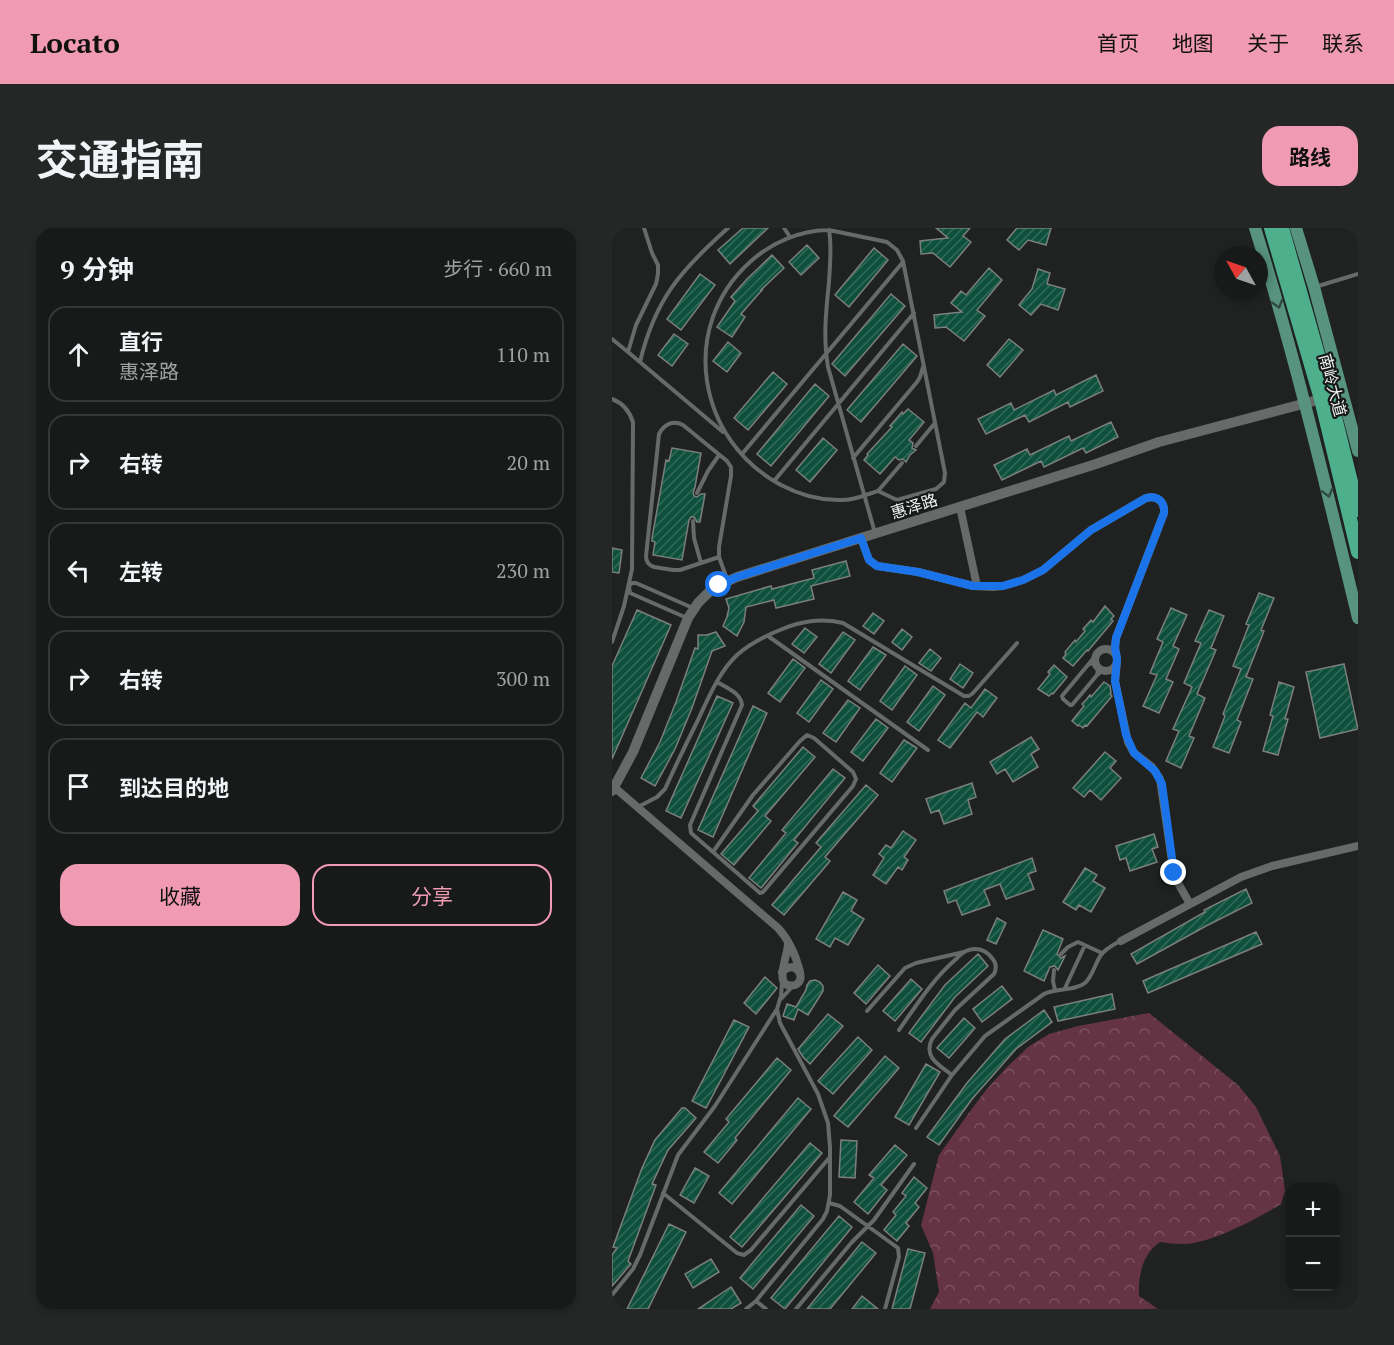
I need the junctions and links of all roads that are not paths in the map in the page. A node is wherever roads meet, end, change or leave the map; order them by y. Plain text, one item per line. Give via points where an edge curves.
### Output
1 (644, 228) edge
2 (728, 228) edge
3 (784, 228) edge
4 (1255, 228) edge
5 (1271, 228) edge
6 (1282, 228) edge
7 (1296, 228) edge
8 (828, 229) edge
9 (790, 238) junction
10 (903, 261) junction
11 (1358, 274) edge
12 (1314, 287) junction
13 (914, 314) junction
14 (612, 339) edge
15 (628, 352) junction
16 (825, 354) junction
17 (923, 361) junction
18 (640, 362) junction
19 (917, 382) junction
20 (928, 384) junction
21 (1332, 396) junction
22 (612, 399) edge
23 (838, 404) junction
24 (1306, 404) junction
25 (717, 416) junction
26 (711, 420) junction
27 (935, 423) junction
28 (733, 444) junction
29 (916, 446) dead end
30 (1358, 451) edge
31 (719, 454) junction
32 (742, 454) junction
33 (853, 458) junction
34 (902, 463) dead end
35 (774, 481) junction
36 (878, 491) junction
37 (697, 493) dead end
38 (864, 495) junction
39 (960, 507) junction
40 (1358, 510) edge
41 (693, 521) dead end
42 (875, 534) junction
43 (861, 538) junction
44 (1358, 552) edge
45 (719, 557) junction
46 (701, 563) junction
47 (631, 574) junction
48 (728, 581) junction
49 (636, 584) junction
50 (976, 586) junction
51 (629, 588) junction
52 (633, 594) junction
53 (626, 597) junction
54 (691, 613) junction
55 (1358, 618) edge
56 (767, 635) junction
57 (1116, 638) junction
58 (612, 642) edge
59 (1017, 643) dead end
60 (1099, 652) junction
61 (1117, 660) junction
62 (1088, 665) junction
63 (1097, 670) junction
64 (1106, 671) junction
65 (1115, 681) junction
66 (717, 682) junction
67 (928, 750) dead end
68 (613, 789) edge
69 (638, 807) junction
70 (1358, 846) edge
71 (712, 852) junction
72 (1190, 904) junction
73 (1121, 941) joint
74 (788, 942) junction
75 (1085, 945) junction
76 (964, 952) junction
77 (1102, 953) junction
78 (1062, 954) dead end
79 (1054, 970) dead end
80 (800, 972) junction
81 (782, 974) junction
82 (798, 983) junction
83 (1065, 989) junction
84 (1055, 990) junction
85 (779, 1002) junction
86 (777, 1009) junction
87 (867, 1011) dead end
88 (899, 1030) dead end
89 (952, 1075) junction
90 (916, 1128) dead end
91 (830, 1157) junction
92 (914, 1164) dead end
93 (663, 1193) junction
94 (829, 1203) junction
95 (868, 1226) junction
96 (612, 1295) edge
97 (756, 1301) junction
98 (746, 1309) edge
99 (765, 1309) edge
100 (796, 1309) edge
101 (885, 1309) edge

1 - 15 lane via 658,265 658,279
2 - 18 lane via 672,286 652,322
3 - 9 lane
4 -> 24 main road
5 - 21 highway, 南岭大道
6 - 21 highway, 南岭大道
7 - 12 main road
8 - 9 lane
8 - 10 lane via 887,242
8 - 16 lane via 831,256
9 - 25 lane via 745,267 727,287 715,311 705,364 708,391
10 - 13 lane
10 - 16 lane
11 - 12 lane
12 - 21 main road
13 - 17 lane
13 - 23 lane
14 - 15 lane
15 - 18 lane
16 - 23 lane
16 - 32 lane
17 - 19 lane
17 - 20 lane
18 - 26 lane
19 - 20 lane
19 - 33 lane
20 - 27 lane
21 - 24 street, 惠泽路
21 - 30 main road
21 - 40 highway, 南岭大道
21 - 44 highway, 南岭大道
22 - 47 lane via 625,406 633,422
23 - 33 lane
23 - 35 lane
24 - 39 street, 惠泽路 via 1159,442
24 -> 55 main road
25 - 26 lane via 715,421
25 - 28 lane
26 - 28 lane
27 - 29 lane
27 - 36 lane via 946,476 942,485 900,500
28 - 32 lane
31 - 37 lane
31 - 45 lane via 731,471
31 - 46 lane via 680,423 669,423 659,434 646,561 654,567 673,570
32 - 35 lane
33 - 38 lane
34 - 36 lane
35 - 38 lane via 826,499
36 - 38 lane
38 - 42 lane
39 - 42 street, 惠泽路
39 - 50 street
41 - 46 lane
42 - 43 street, 惠泽路
43 - 48 street, 惠泽路
43 - 50 street via 869,560 877,566
45 - 46 lane
45 - 48 lane
47 - 49 lane
47 - 51 lane
48 - 54 street, 惠泽路 via 711,590
49 - 51 lane
49 - 54 lane
50 - 57 street via 1003,586 1034,576 1099,525 1146,498 1155,497 1163,503 1164,513
51 - 52 lane
51 - 53 lane
52 - 53 lane
52 - 54 lane
53 - 58 lane
54 - 68 street, 惠泽路 via 633,752
56 - 59 lane via 804,621 843,623 964,696 973,693
56 - 66 lane via 738,654
56 - 67 lane
57 - 60 street
57 - 61 street
60 - 61 street via 1111,650
60 - 62 lane
60 - 63 street via 1095,660
61 - 64 street via 1113,669
61 - 65 street
62 - 63 lane via 1092,663
62 - 63 lane via 1062,696 1070,705
63 - 64 street
64 - 65 street
65 - 72 street via 1128,742 1160,779 1173,868
66 - 69 lane via 665,789
66 - 71 lane via 738,695 742,705 690,825 691,832
68 - 69 street
69 - 74 street via 778,928
70 - 72 street via 1257,871
71 - 71 lane via 758,892 763,892 853,786 855,776 807,735 753,795
72 - 73 street
73 - 77 lane
74 - 80 street
74 - 81 street
75 - 77 lane
75 - 78 lane via 1076,942
75 - 83 lane
76 - 87 lane via 905,968
76 - 88 lane via 937,977
76 - 89 lane via 982,950 994,960 996,969 929,1044 932,1059
77 - 83 lane via 1087,981
79 - 84 lane
80 - 81 street via 790,967
80 - 82 street
81 - 82 street via 787,985
81 - 85 lane
82 - 85 lane
83 - 84 lane
84 - 89 lane via 985,1036
85 - 86 lane
86 - 91 lane via 780,1023 822,1104 828,1123
86 - 93 lane via 715,1106 678,1155
89 - 90 lane
91 - 93 lane via 744,1255
91 - 94 lane
92 - 95 lane
93 - 96 lane via 637,1262
94 - 95 lane via 840,1206
94 - 97 lane via 823,1219
95 - 100 lane
95 - 101 lane via 899,1251
97 - 98 lane
97 - 99 lane

